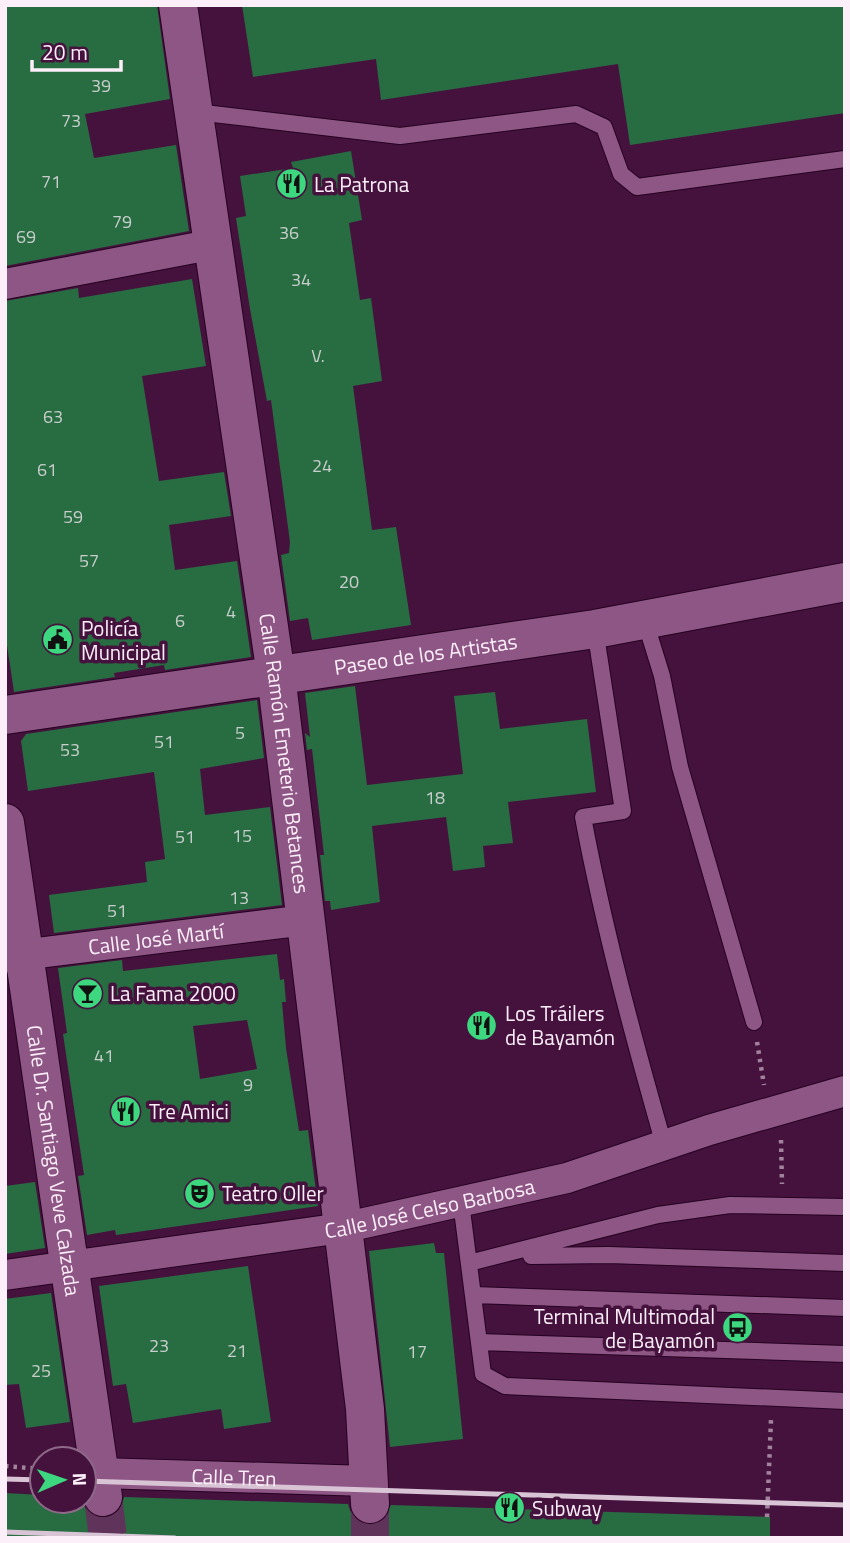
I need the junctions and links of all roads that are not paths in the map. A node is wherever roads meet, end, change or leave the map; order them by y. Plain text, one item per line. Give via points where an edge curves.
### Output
1 (178, 5) edge
2 (196, 112) junction
3 (845, 159) edge
4 (215, 244) junction
5 (5, 284) edge
6 (845, 583) edge
7 (645, 621) junction
8 (595, 629) junction
9 (276, 676) junction
10 (5, 715) edge
11 (5, 823) edge
12 (306, 920) junction
13 (14, 956) edge
14 (754, 1023) dead end
15 (845, 1091) edge
16 (664, 1145) junction
17 (461, 1202) junction
18 (845, 1207) edge
19 (342, 1228) junction
20 (469, 1263) junction
21 (845, 1263) edge
22 (69, 1266) junction
23 (5, 1275) edge
24 (473, 1295) junction
25 (845, 1308) edge
26 (479, 1342) junction
27 (845, 1354) edge
28 (845, 1401) edge
29 (101, 1485) joint
30 (369, 1493) joint

1 - 2 street, Calle Ramón Emeterio Betances
2 - 3 lane via 400,136 576,114 604,127 621,174 637,187
2 - 4 street, Calle Ramón Emeterio Betances
4 - 5 street
4 - 9 street, Calle Ramón Emeterio Betances
6 - 7 street, Paseo de los Artistas
7 - 8 street, Paseo de los Artistas
7 - 14 lane via 662,676 680,767
8 - 9 street, Paseo de los Artistas
8 - 16 lane via 623,811 583,817 624,1007
9 - 10 street, Paseo de los Artistas
9 - 12 street, Calle Ramón Emeterio Betances
11 - 13 street, Calle Dr. Santiago Veve Calzada
12 - 13 street, Calle José Martí
12 - 19 street, Calle Ramón Emeterio Betances
13 - 22 street, Calle Dr. Santiago Veve Calzada
15 - 16 street, Calle José Celso Barbosa
16 - 17 street, Calle José Celso Barbosa via 567,1178
17 - 19 street, Calle José Celso Barbosa
17 - 20 lane
18 - 20 lane via 730,1205 658,1215
19 - 22 street, Calle José Celso Barbosa
19 - 30 street, Calle Ramón Emeterio Betances via 365,1409
20 - 21 lane via 609,1255
20 - 24 lane
22 - 23 street, Calle José Celso Barbosa
22 - 29 street, Calle Dr. Santiago Veve Calzada
24 - 25 lane
24 - 26 lane
26 - 27 lane
26 - 28 lane via 483,1374 505,1386
29 - 30 street, Calle Tren

